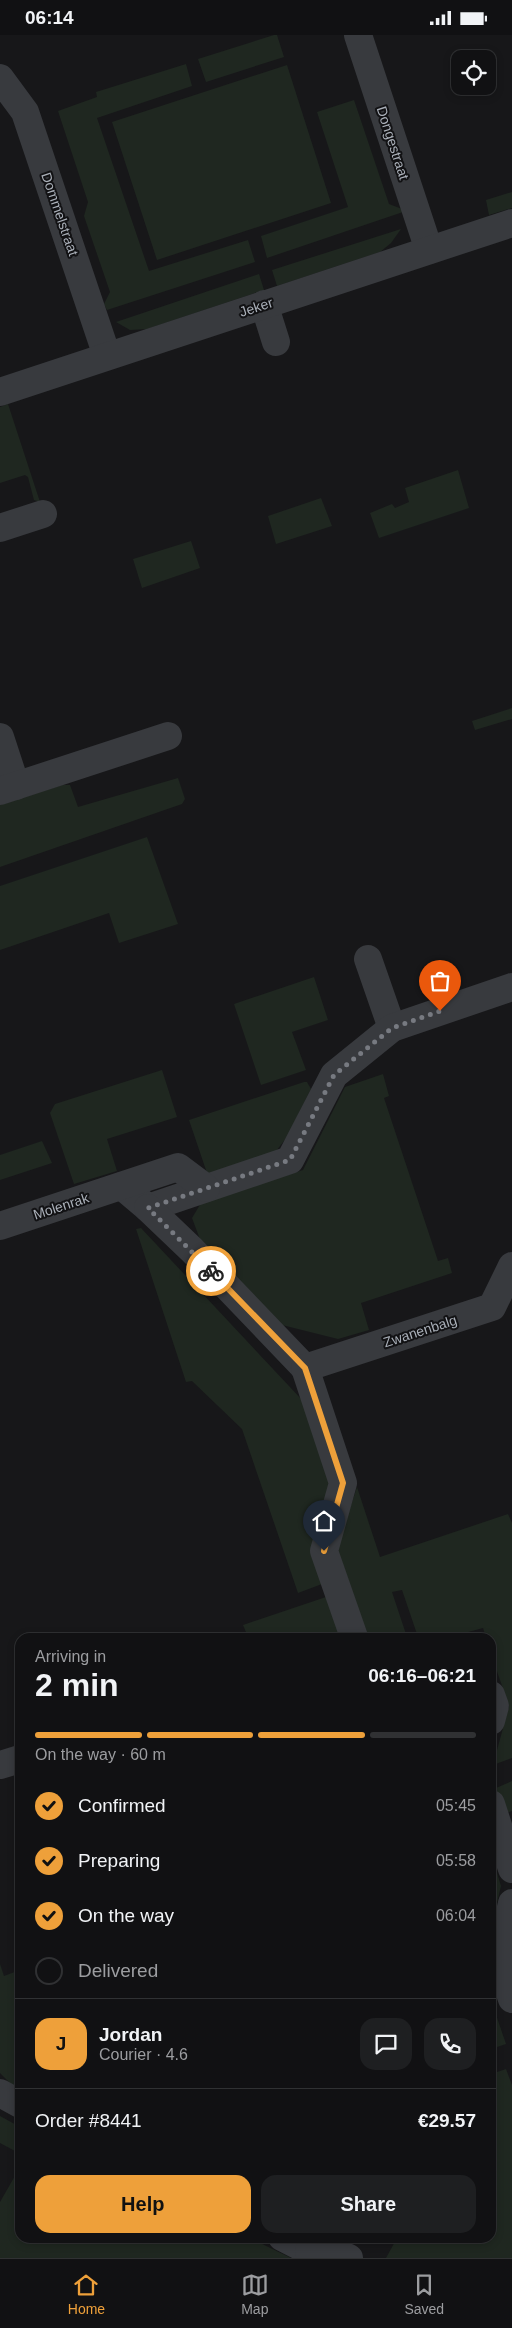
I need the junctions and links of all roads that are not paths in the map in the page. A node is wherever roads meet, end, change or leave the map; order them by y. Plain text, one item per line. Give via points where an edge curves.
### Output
1 (358, 35) edge
2 (0, 78) edge
3 (512, 223) edge
4 (429, 250) junction
5 (264, 305) junction
6 (276, 343) dead end
7 (107, 356) junction
8 (0, 391) edge
9 (42, 514) dead end
10 (0, 528) edge
11 (168, 736) dead end
12 (0, 737) edge
13 (8, 789) edge
14 (368, 959) dead end
15 (512, 987) edge
16 (392, 1028) junction
17 (122, 1186) junction
18 (206, 1188) junction
19 (148, 1208) junction
20 (0, 1227) edge
21 (512, 1266) edge
22 (305, 1368) junction
23 (353, 1633) edge
24 (15, 1760) edge
25 (0, 1765) edge
26 (496, 1819) edge
27 (512, 1869) edge
28 (512, 1903) edge
29 (512, 1999) edge
30 (0, 2093) edge
31 (15, 2101) edge
32 (292, 2243) edge
33 (311, 2255) edge
34 (349, 2258) edge

1 - 4 street, Dongestraat
2 - 7 street, Dommelstraat via 28,119
3 - 4 street, Jeker
4 - 5 street, Jeker
5 - 6 street
5 - 7 street, Jeker
7 - 8 street, Jeker
9 - 10 street
11 - 13 street
12 - 13 street
14 - 16 street
15 - 16 street
16 - 18 street via 334,1075 290,1160
17 - 18 street, Molenrak via 178,1167
17 - 19 street
17 - 20 street, Molenrak
18 - 19 street
19 - 22 street
21 - 22 street, Zwanenbalg via 492,1307
22 - 23 street via 343,1483 324,1551
24 - 25 street
26 - 27 street
28 - 29 street via 499,1960
30 - 31 street
32 - 33 street
33 - 34 street via 327,2248

